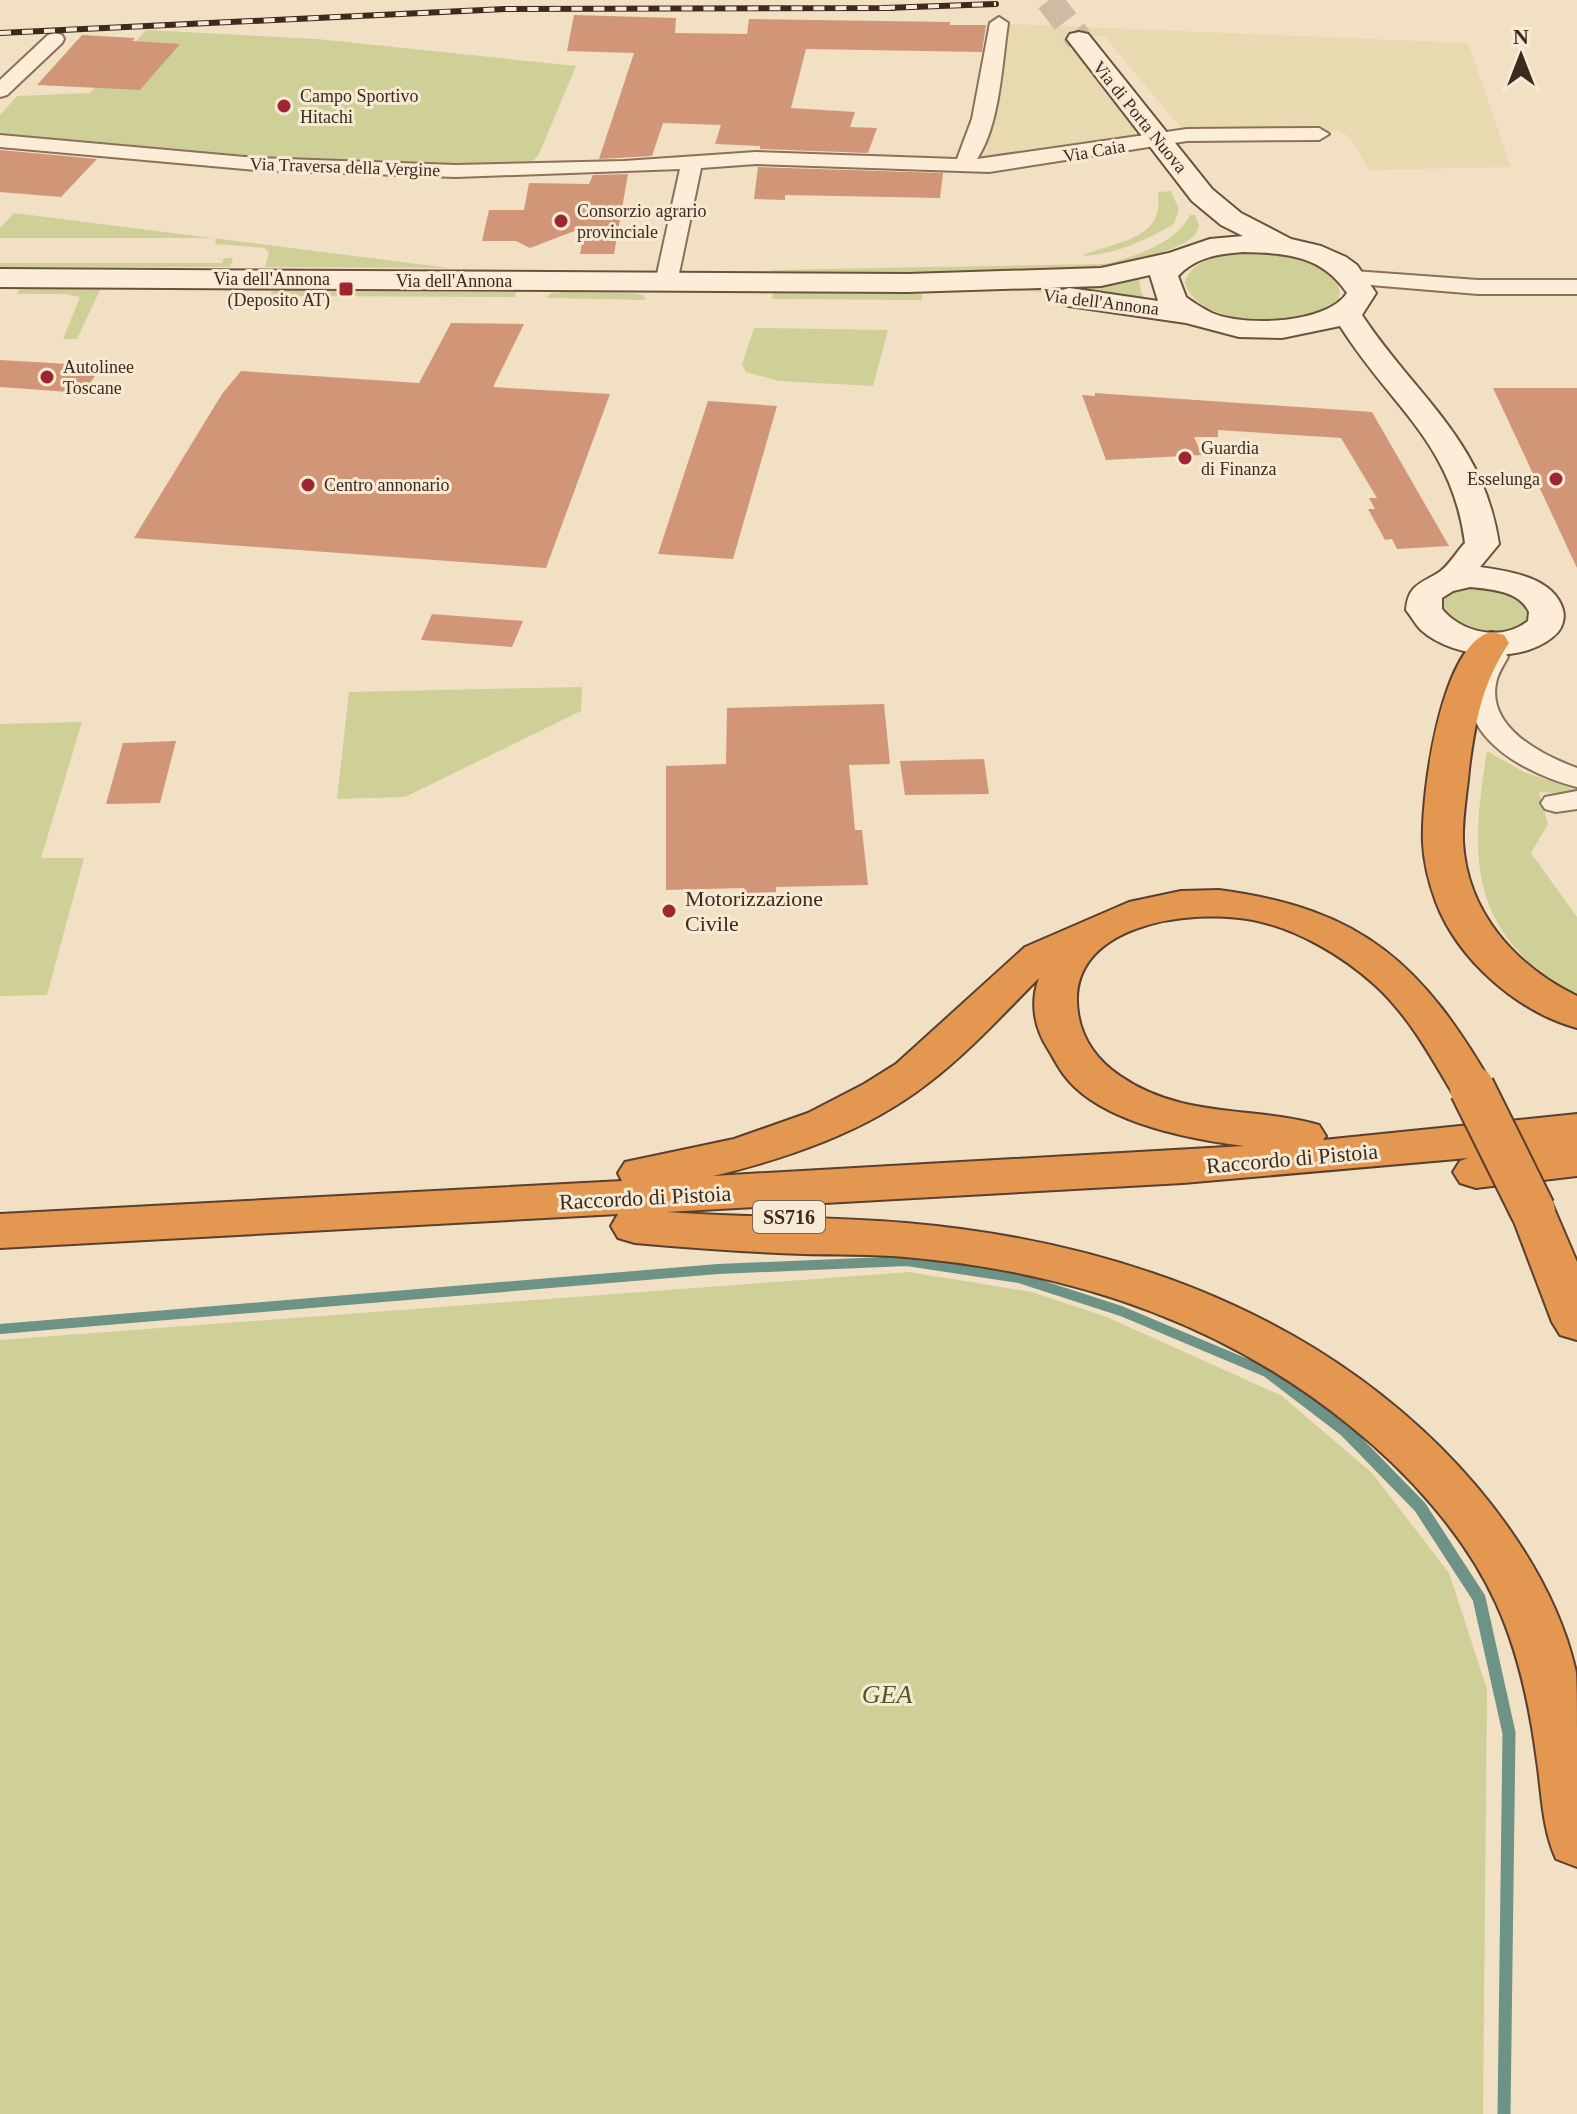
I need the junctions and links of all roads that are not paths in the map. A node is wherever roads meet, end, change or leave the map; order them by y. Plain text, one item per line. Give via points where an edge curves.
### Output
1 (999, 23) dead end
2 (55, 39) dead end
3 (1079, 39) tunnel mouth
4 (0, 91) edge
5 (1319, 134) dead end
6 (1159, 139) junction
7 (0, 141) edge
8 (692, 162) junction
9 (964, 164) junction
10 (1202, 195) junction
11 (1293, 249) junction
12 (1188, 256) junction
13 (0, 278) edge
14 (666, 283) junction
15 (908, 283) junction
16 (1577, 287) edge
17 (1352, 300) junction
18 (1199, 316) junction
19 (1276, 331) junction
20 (1399, 387) junction
21 (1482, 544) junction
22 (1450, 580) junction
23 (1520, 587) junction
24 (1498, 643) junction
25 (1577, 778) edge
26 (1089, 935) junction
27 (1577, 1014) edge
28 (1577, 1129) edge
29 (1577, 1160) edge
30 (330, 1214) junction
31 (635, 1226) junction
32 (0, 1231) edge
33 (0, 1258) edge
34 (1577, 1322) edge
35 (1577, 1840) edge

1 - 9 street via 983,109
2 - 4 street
3 - 6 street, Via di Porta Nuova
5 - 6 street, Via Caia
6 - 9 street, Via Caia via 1003,165
6 - 10 street, Via di Porta Nuova
7 - 8 street, Via Traversa della Vergine via 208,161 388,169
8 - 9 street, Via Traversa della Vergine via 756,158
8 - 14 street
10 - 11 street, Via di Porta Nuova via 1231,219
10 - 12 street, Via di Porta Nuova via 1210,225
11 - 12 street, Via dell'Annona via 1243,244
11 - 17 street, Via dell'Annona via 1333,262
12 - 15 street, Via dell'Annona via 1101,277
12 - 18 street, Via dell'Annona via 1165,274 1165,288 1176,303
13 - 14 street, Via dell'Annona
14 - 15 street, Via dell'Annona
15 - 18 street, Via dell'Annona via 1117,302
16 - 17 street via 1478,287
17 - 19 street, Via dell'Annona via 1317,326
17 - 20 street via 1364,344
18 - 19 street, Via dell'Annona
19 - 20 street via 1335,351
20 - 21 street via 1444,436 1463,469 1479,514
21 - 22 street
21 - 23 street
22 - 23 street via 1492,579
22 - 24 street via 1425,594 1427,616 1455,635
23 - 24 street via 1544,605 1547,620 1534,635
24 - 25 street via 1483,680 1485,717 1529,757
24 - 27 highway via 1466,679 1456,723 1443,830 1447,877 1456,905 1491,955 1541,995
26 - 28 highway via 1060,979 1060,1029 1088,1073 1148,1109 1206,1126 1303,1136
26 - 30 highway via 1036,959 941,1050 882,1094 795,1136 676,1169 417,1192
26 - 34 highway, bridge via 1145,911 1182,905 1252,908 1328,932 1370,958 1402,987 1446,1042 1533,1211
28 - 30 highway, Raccordo di Pistoia / SS716 via 1183,1167
29 - 31 highway, Raccordo di Pistoia / SS716 via 1249,1190
30 - 32 highway, Raccordo di Pistoia / SS716
31 - 33 highway, Raccordo di Pistoia / SS716
31 - 35 highway via 908,1240 1036,1259 1165,1294 1279,1346 1337,1386 1425,1462 1481,1530 1509,1576 1531,1621 1559,1712

